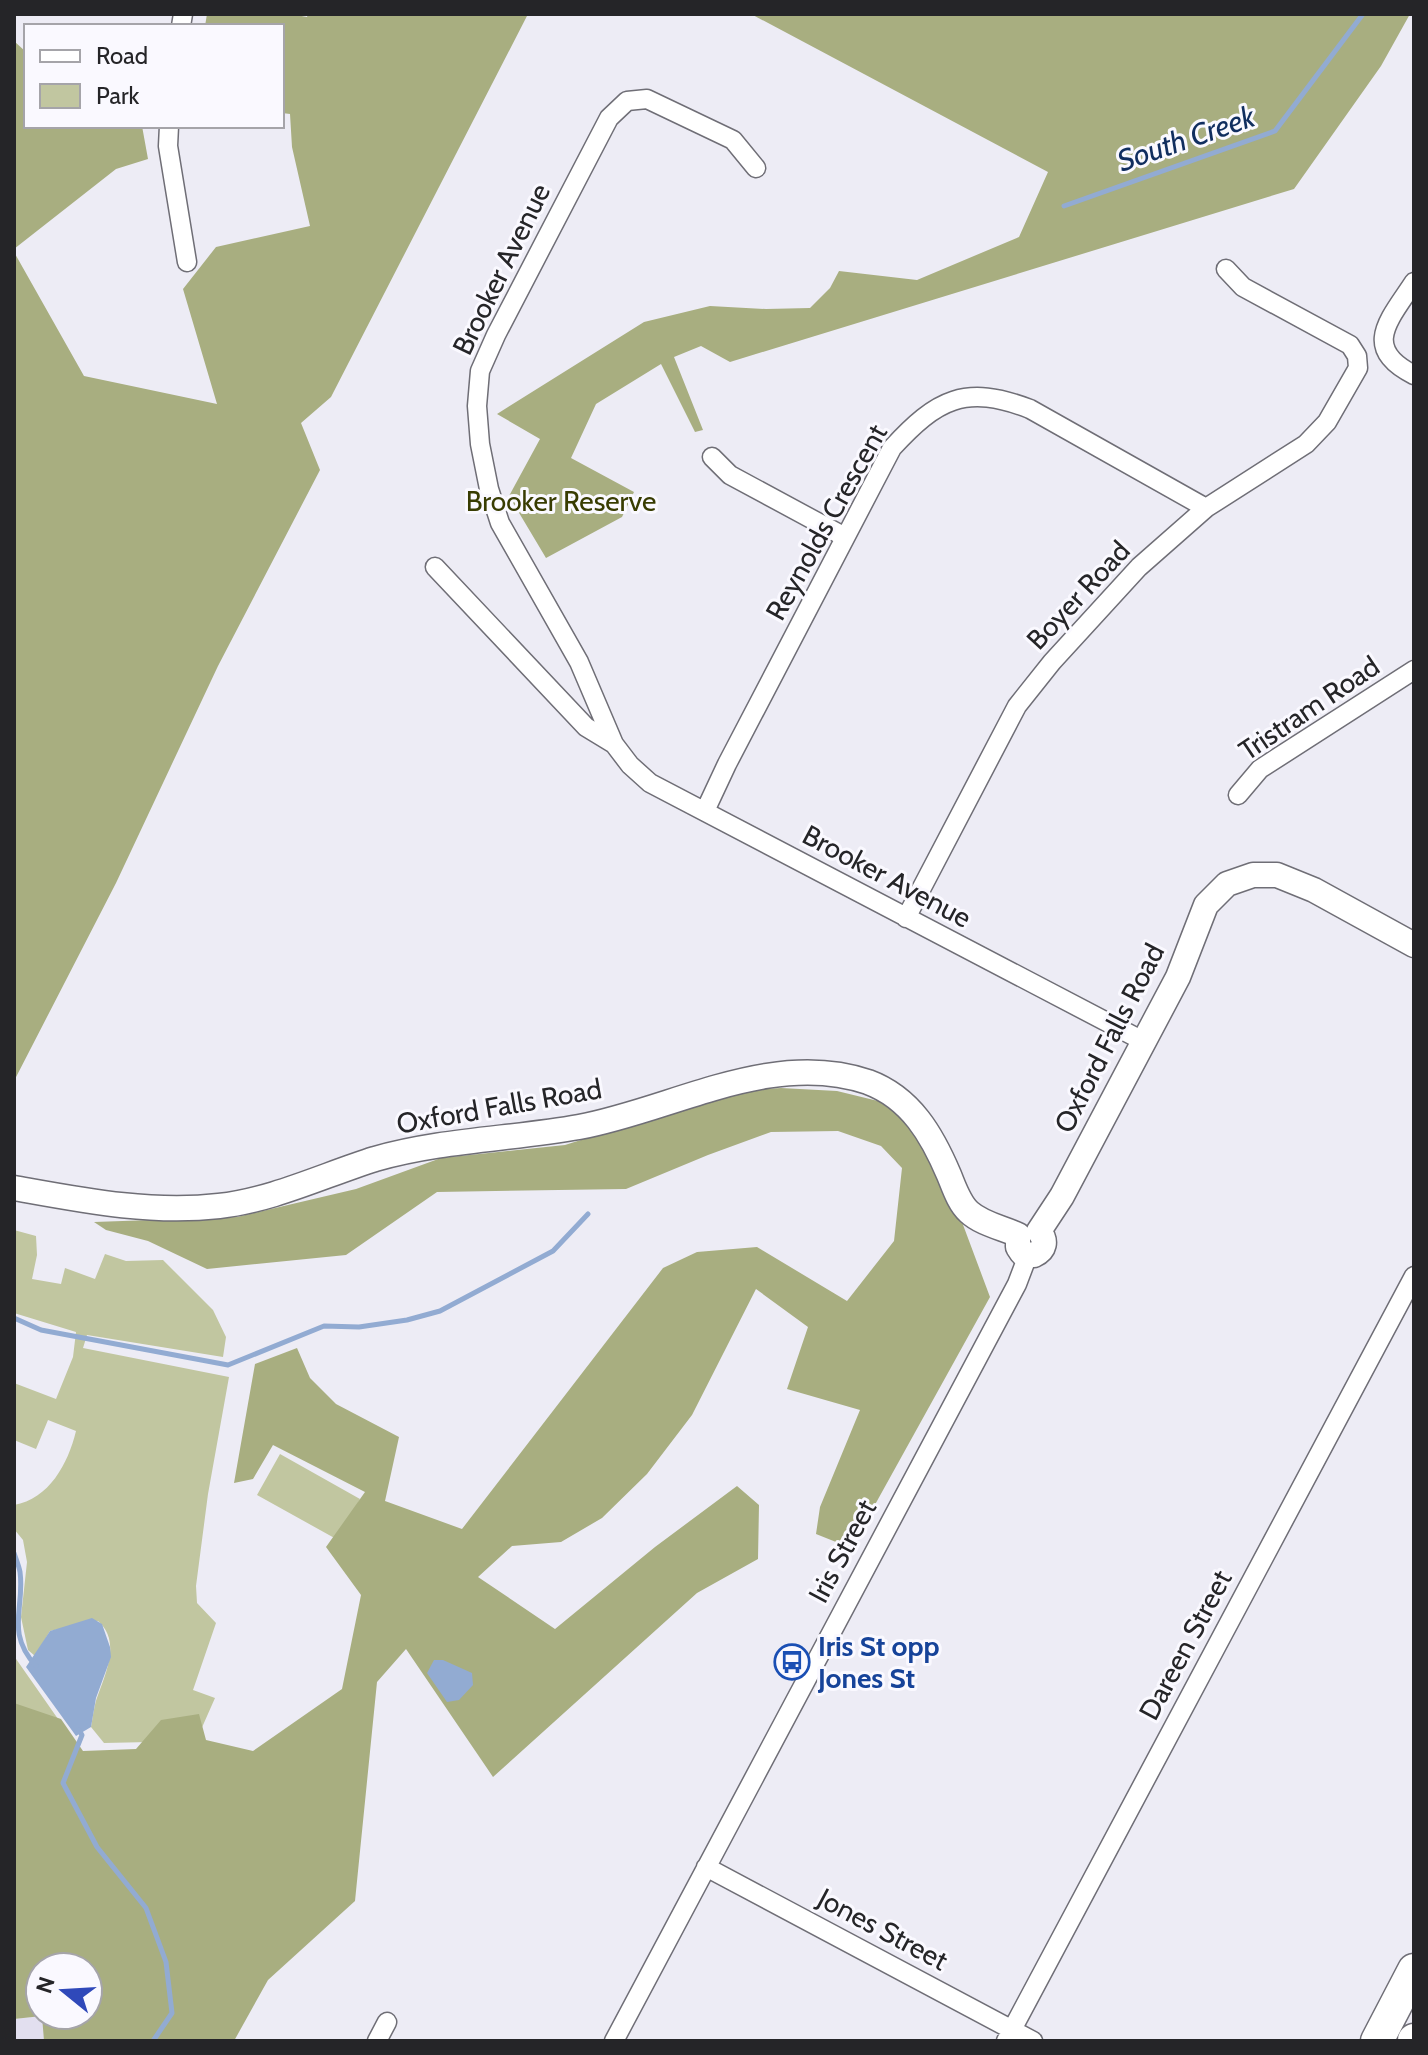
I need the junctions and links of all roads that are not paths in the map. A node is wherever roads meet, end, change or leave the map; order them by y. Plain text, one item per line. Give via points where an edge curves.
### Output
1 (169, 128) edge
2 (756, 168) dead end
3 (187, 262) dead end
4 (1226, 269) dead end
5 (1414, 282) edge
6 (1414, 375) edge
7 (712, 457) dead end
8 (1206, 508) junction
9 (845, 537) junction
10 (435, 567) dead end
11 (1414, 670) edge
12 (614, 744) junction
13 (1238, 795) dead end
14 (705, 811) junction
15 (906, 918) junction
16 (1414, 945) edge
17 (1145, 1042) junction
18 (14, 1188) edge
19 (1028, 1240) junction
20 (1414, 1276) edge
21 (706, 1867) junction
22 (1414, 1970) edge
23 (387, 2022) dead end
24 (1009, 2035) edge
25 (377, 2041) edge
26 (614, 2041) edge
27 (1033, 2041) edge
28 (1377, 2041) edge

1 - 3 street
2 - 12 street, Brooker Avenue via 733,140 664,105 647,99 627,101 609,118 480,371 480,444 500,523 579,662
4 - 8 street, Boyer Road via 1243,287 1350,345 1358,368 1327,422 1306,444
5 - 6 street via 1382,335 1391,361
7 - 9 street via 730,475
8 - 9 street, Reynolds Crescent via 1030,409 972,398 933,409 892,448
8 - 15 street, Boyer Road via 1139,567 1017,706
9 - 14 street, Reynolds Crescent
10 - 12 street, Brooker Avenue via 586,727
11 - 13 street, Tristram Road via 1260,769
12 - 14 street, Brooker Avenue via 650,783
14 - 15 street, Brooker Avenue
15 - 17 street, Brooker Avenue
16 - 17 street, Oxford Falls Road via 1277,875 1238,879 1206,905
17 - 19 street, Oxford Falls Road via 1062,1196
18 - 19 street, Oxford Falls Road via 161,1209 220,1206 417,1150 582,1126 723,1086 814,1073 869,1083 904,1102 938,1149 967,1210
19 - 21 street, Iris Street via 1017,1284
20 - 24 street, Dareen Street
21 - 24 street, Jones Street
21 - 26 street, Iris Street
22 - 28 highway
23 - 25 street
24 - 27 street, Jones Street

